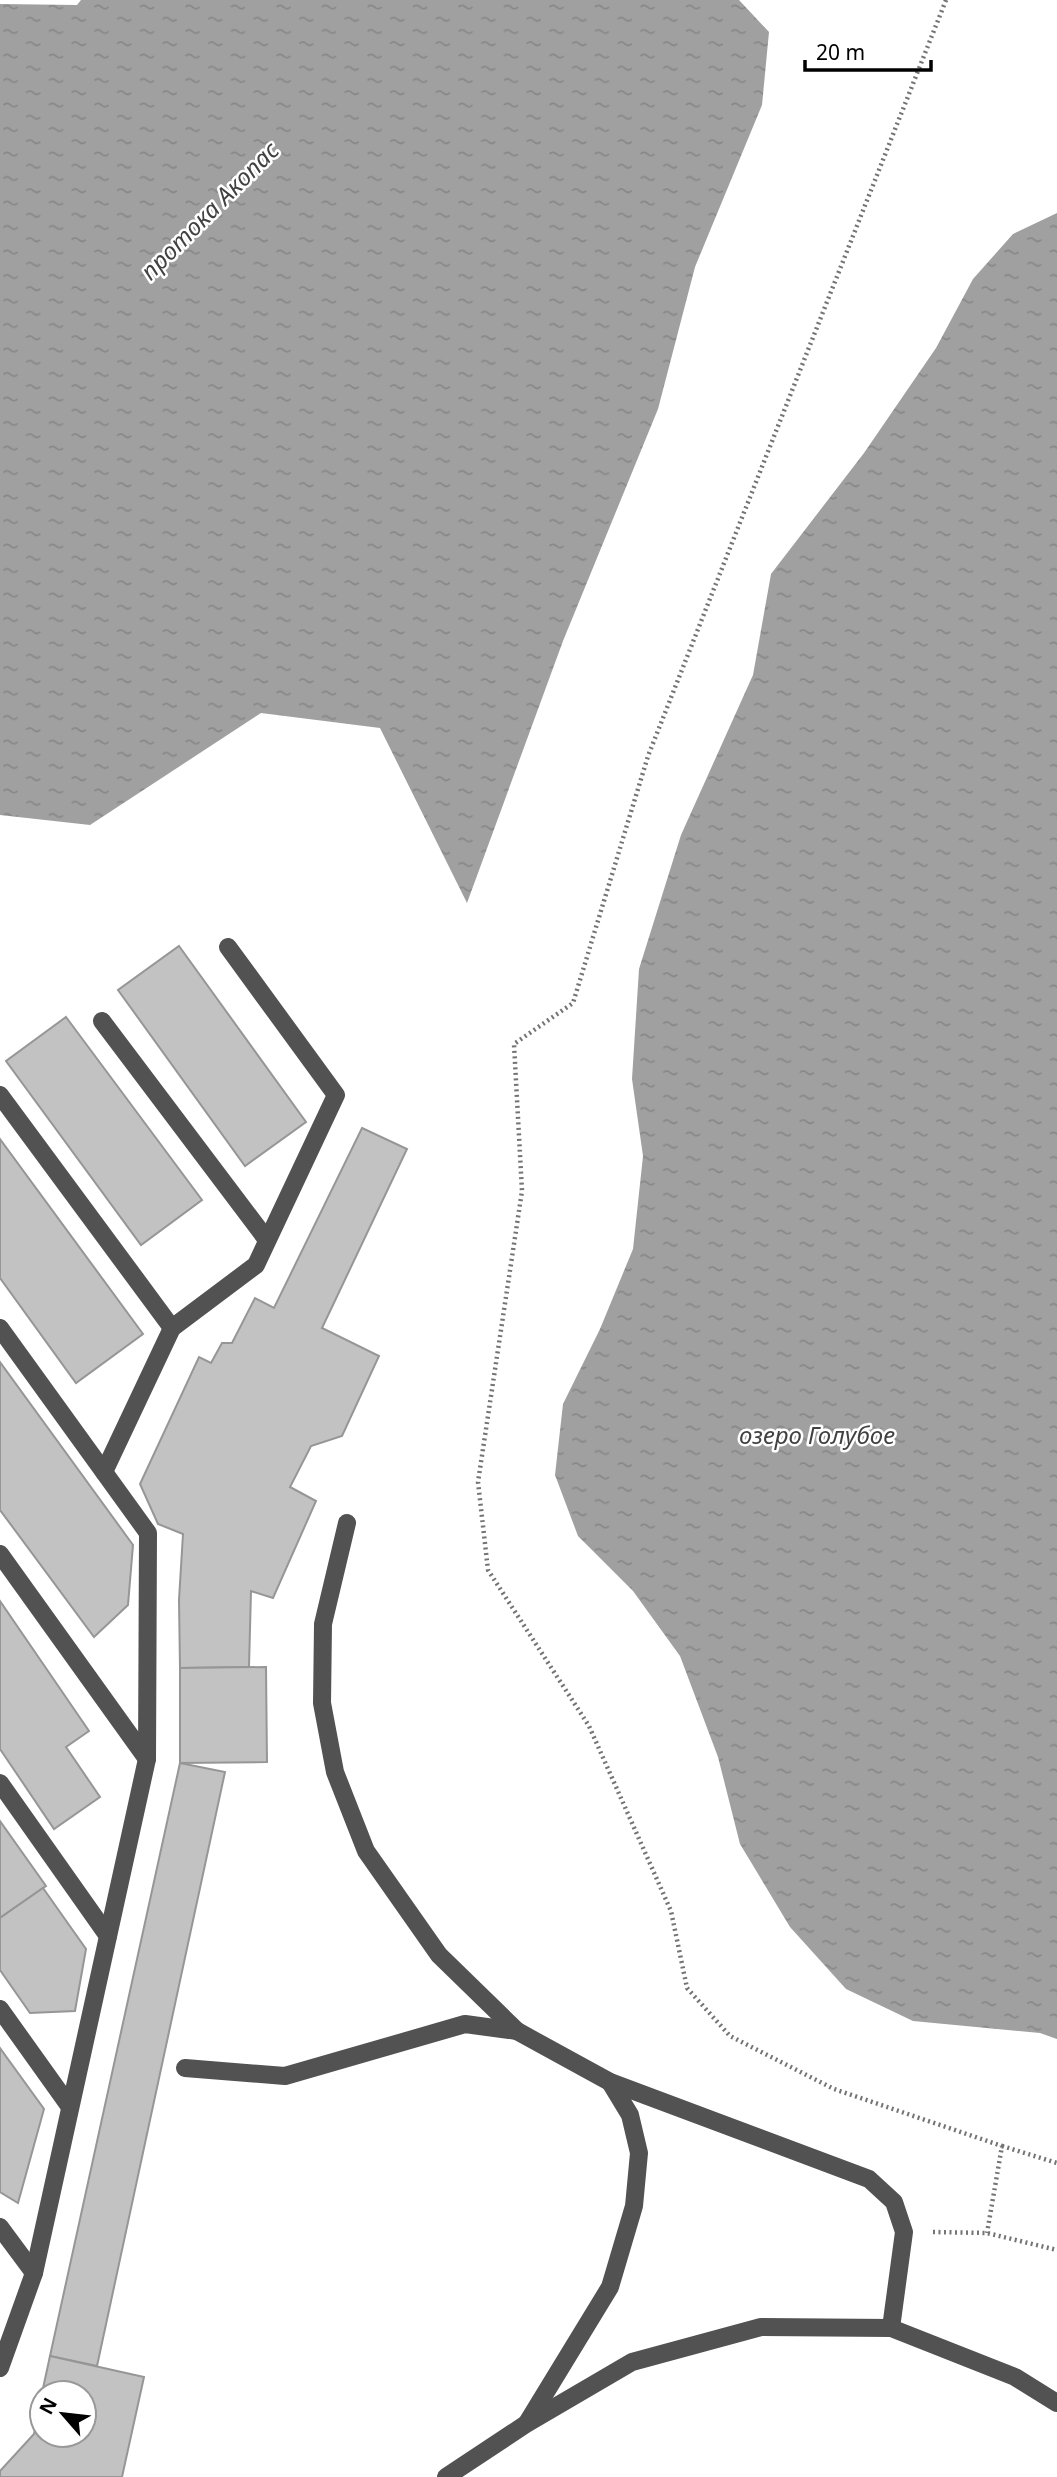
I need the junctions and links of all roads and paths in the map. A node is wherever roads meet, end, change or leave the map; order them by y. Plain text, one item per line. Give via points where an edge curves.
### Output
1 (946, 0) edge
2 (228, 947) dead end
3 (102, 1021) dead end
4 (0, 1096) edge
5 (267, 1240) junction
6 (0, 1328) edge
7 (172, 1328) junction
8 (104, 1472) junction
9 (347, 1523) dead end
10 (0, 1554) edge
11 (147, 1759) junction
12 (0, 1783) edge
13 (108, 1936) junction
14 (0, 2009) edge
15 (517, 2031) junction
16 (185, 2068) dead end
17 (610, 2082) junction
18 (70, 2107) junction
19 (1002, 2146) junction
20 (1057, 2163) edge
21 (0, 2227) edge
22 (904, 2232) junction
23 (987, 2233) junction
24 (1057, 2250) edge
25 (34, 2273) junction
26 (891, 2328) junction
27 (0, 2368) edge
28 (1057, 2403) edge
29 (526, 2424) junction
30 (446, 2477) edge

1 - 19 path via 648,755 573,1003 514,1044 522,1191 478,1482 488,1570 589,1726 671,1911 687,1988 730,2036 834,2089
2 - 5 street via 336,1095
3 - 5 street
4 - 7 street
5 - 7 street via 256,1265
6 - 8 street
7 - 8 street
8 - 11 street via 148,1533
9 - 15 street via 323,1624 322,1703 335,1772 366,1850 439,1955
10 - 11 street
11 - 13 street
12 - 13 street
13 - 18 street
14 - 18 street
15 - 16 street via 465,2024 285,2076
15 - 17 street
17 - 22 street via 869,2179 894,2203
17 - 29 street via 630,2115 639,2153 634,2206 610,2287
18 - 25 street
19 - 20 path
19 - 23 path
21 - 25 street
22 - 23 path
22 - 26 street
23 - 24 path
25 - 27 street
26 - 28 street via 1015,2377
26 - 29 street via 761,2327 632,2362
29 - 30 street

